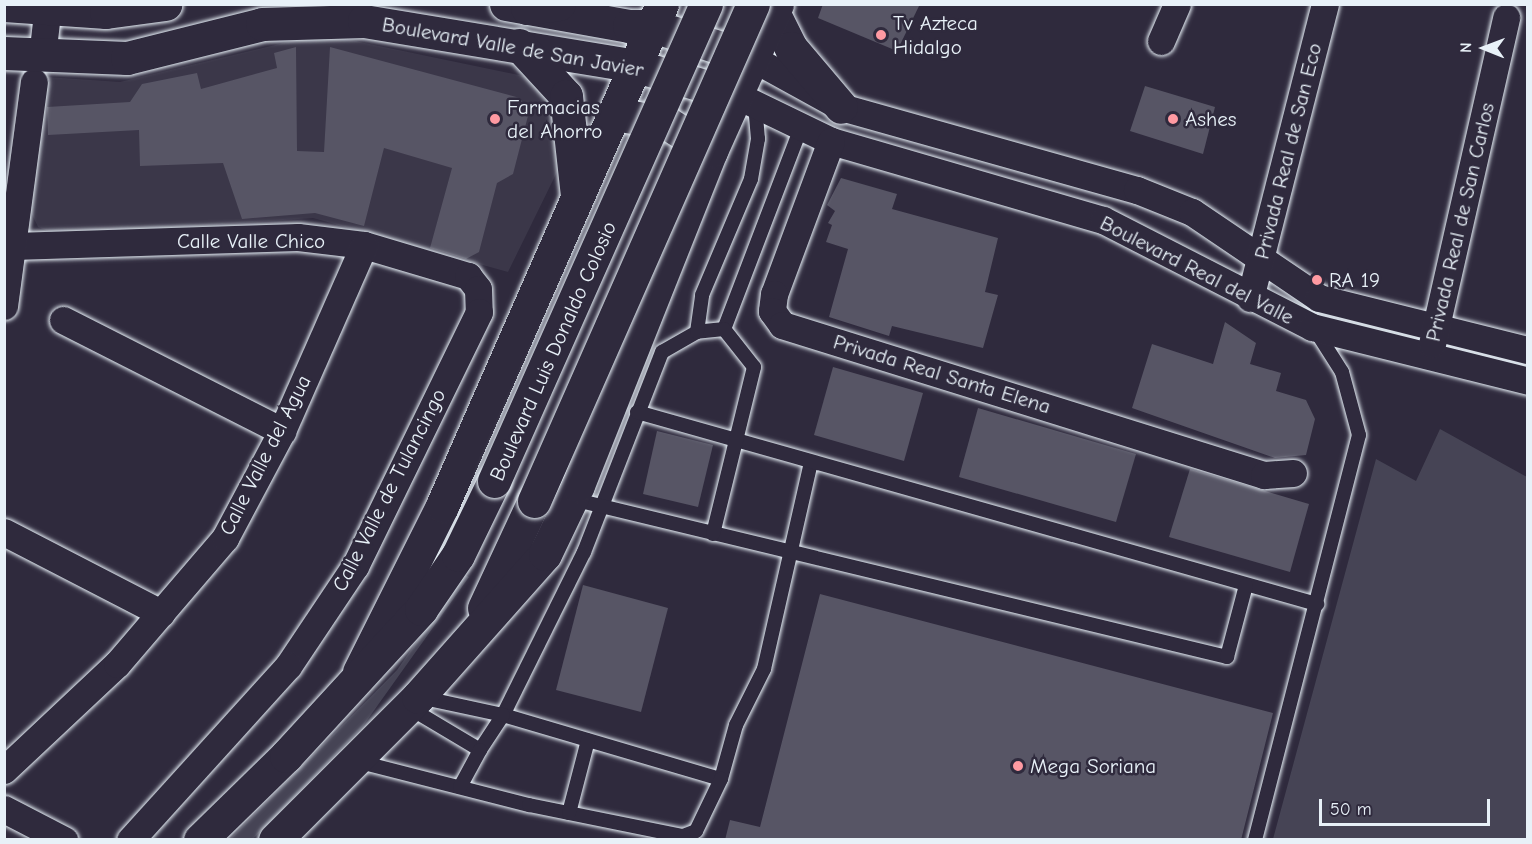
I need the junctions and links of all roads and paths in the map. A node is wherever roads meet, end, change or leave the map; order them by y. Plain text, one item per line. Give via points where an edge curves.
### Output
1 (165, 4) edge
2 (560, 4) edge
3 (706, 4) edge
4 (726, 4) edge
5 (736, 4) edge
6 (1177, 4) edge
7 (1324, 4) edge
8 (4, 5) edge
9 (517, 6) edge
10 (770, 6) edge
11 (48, 8) edge
12 (658, 15) edge
13 (1506, 17) dead end
14 (1161, 41) dead end
15 (519, 45) junction
16 (4, 53) edge
17 (752, 58) junction
18 (636, 66) junction
19 (38, 70) junction
20 (738, 90) junction
21 (841, 107) junction
22 (615, 116) junction
23 (802, 125) junction
24 (831, 141) junction
25 (711, 151) junction
26 (577, 206) junction
27 (364, 245) junction
28 (13, 246) junction
29 (1261, 257) junction
30 (478, 290) joint
31 (1250, 298) junction
32 (1319, 298) junction
33 (4, 306) edge
34 (63, 320) dead end
35 (1312, 327) junction
36 (724, 328) junction
37 (1436, 328) junction
38 (697, 332) junction
39 (1527, 350) edge
40 (1429, 357) junction
41 (1527, 381) edge
42 (637, 412) junction
43 (282, 431) junction
44 (733, 440) junction
45 (811, 462) junction
46 (1293, 473) dead end
47 (586, 503) junction
48 (4, 532) edge
49 (713, 534) junction
50 (790, 549) junction
51 (1246, 585) junction
52 (1317, 604) junction
53 (161, 613) junction
54 (475, 629) junction
55 (359, 672) junction
56 (413, 702) junction
57 (503, 715) junction
58 (588, 740) junction
59 (480, 750) junction
60 (354, 760) junction
61 (4, 770) edge
62 (721, 779) junction
63 (460, 787) junction
64 (4, 809) edge
65 (569, 813) junction
66 (52, 837) edge
67 (130, 840) edge
68 (200, 840) edge
69 (275, 840) edge
70 (1255, 840) edge

1 - 11 main road via 106,12
2 - 9 main road
3 - 55 main road, Boulevard Luis Donaldo Colosio, bridge via 458,555 421,609
4 - 20 main road via 716,30
5 - 10 main road
6 - 14 street
7 - 29 street, Privada Real de San Eco
8 - 11 main road
9 - 12 main road, Boulevard Valle de San Javier
10 - 17 main road, Boulevard Luis Donaldo Colosio
10 - 20 main road, Boulevard Luis Donaldo Colosio, bridge
10 - 21 main road via 791,48
11 - 19 street
12 - 17 main road, Boulevard Valle de San Javier
12 - 18 main road, Boulevard Luis Donaldo Colosio
13 - 37 street, Privada Real de San Carlos
15 - 18 main road, Boulevard Valle de San Javier
15 - 19 main road, Boulevard Valle de San Javier via 364,21 296,20 127,58
15 - 26 main road via 566,96 575,146
16 - 19 main road, Boulevard Valle de San Javier
17 - 20 main road, Boulevard Luis Donaldo Colosio
17 - 21 street, Boulevard Real del Valle
18 - 20 main road, Boulevard Valle de San Javier
18 - 22 main road, Boulevard Luis Donaldo Colosio
19 - 28 street
20 - 23 street, Boulevard Real del Valle
20 - 25 main road, Boulevard Luis Donaldo Colosio
20 - 38 lane via 758,140 751,179 702,295
20 - 54 main road, Boulevard Luis Donaldo Colosio, bridge via 534,501
21 - 29 street, Boulevard Real del Valle via 1137,190 1192,212
22 - 25 main road via 666,123
22 - 26 main road, Boulevard Luis Donaldo Colosio
23 - 24 street, Boulevard Real del Valle
23 - 36 lane
24 - 31 street, Boulevard Real del Valle via 1103,220
24 - 46 street, Privada Real Santa Elena via 774,294 772,311 782,325 1264,475
25 - 47 main road, Boulevard Luis Donaldo Colosio
26 - 55 main road, Boulevard Luis Donaldo Colosio via 442,506
27 - 28 street, Calle Valle Chico via 298,237
27 - 30 street, Calle Valle Chico via 468,276
27 - 43 street, Calle Valle del Agua
28 - 33 street
29 - 31 street, Privada Real de San Eco
29 - 32 street, Boulevard Real del Valle
30 - 67 street, Calle Valle de Tulancingo via 480,312 355,566 288,666
31 - 35 street, Boulevard Real del Valle
32 - 35 street
32 - 37 street, Boulevard Real del Valle
34 - 43 street
35 - 40 street, Boulevard Real del Valle
35 - 52 lane via 1342,372 1359,435
36 - 38 lane
36 - 44 lane via 754,367
37 - 39 street, Boulevard Real del Valle
37 - 40 street, Privada Real de San Carlos
38 - 42 lane via 662,352
40 - 41 street, Boulevard Real del Valle
42 - 44 lane
42 - 47 lane
43 - 53 street, Calle Valle del Agua via 225,538
44 - 45 lane
44 - 49 lane
45 - 50 lane
45 - 51 lane
47 - 49 lane
47 - 54 main road, Boulevard Luis Donaldo Colosio
47 - 57 lane via 584,552
48 - 53 street
49 - 50 lane
50 - 51 lane via 1227,657
50 - 62 lane via 764,669 736,725
51 - 52 lane
52 - 70 lane
53 - 61 street, Calle Valle del Agua via 117,664
54 - 56 main road, Boulevard Luis Donaldo Colosio
55 - 68 main road, Boulevard Luis Donaldo Colosio via 286,756
56 - 57 lane
56 - 59 lane
56 - 60 main road, Boulevard Luis Donaldo Colosio
57 - 58 lane
57 - 59 lane
58 - 62 lane
58 - 65 lane
59 - 63 lane
60 - 63 lane
60 - 69 main road, Boulevard Luis Donaldo Colosio
62 - 65 lane via 701,824 683,836
63 - 65 lane
64 - 66 street

